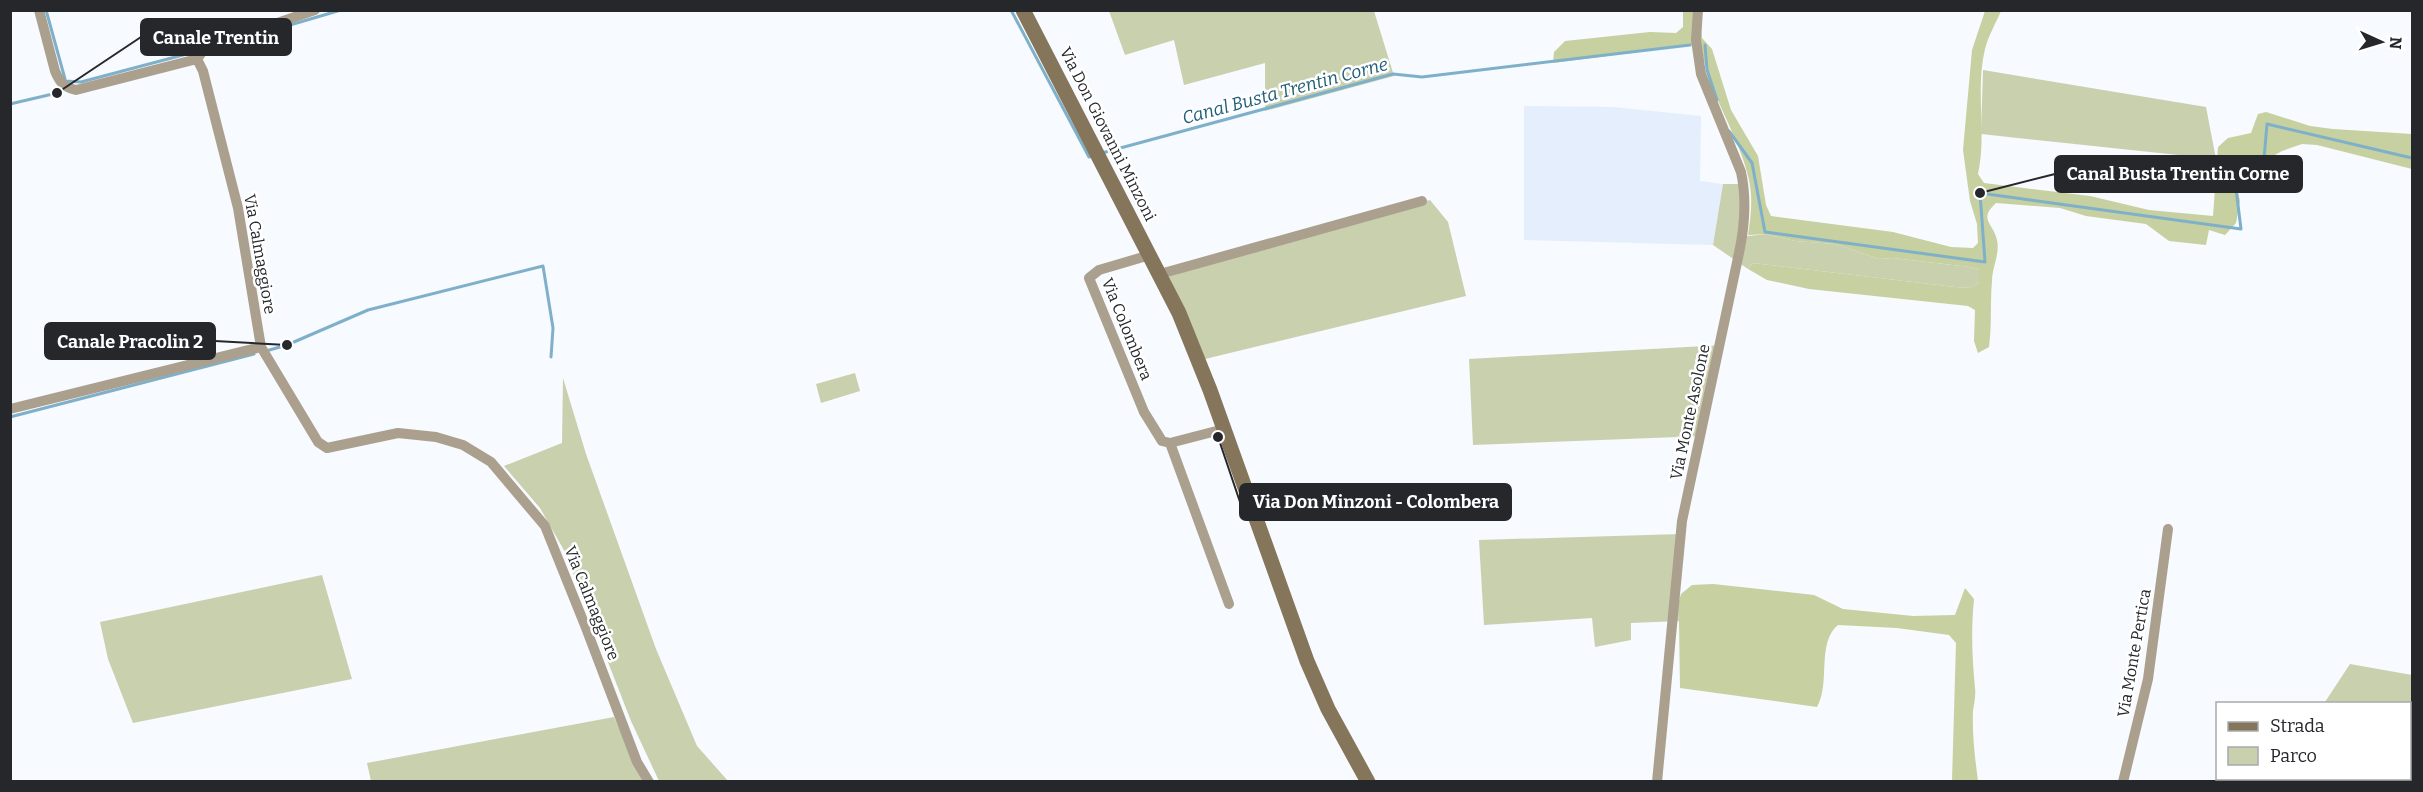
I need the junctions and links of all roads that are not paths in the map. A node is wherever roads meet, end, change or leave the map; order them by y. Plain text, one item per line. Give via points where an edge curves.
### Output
1 (39, 10) edge
2 (315, 10) edge
3 (1023, 10) edge
4 (1698, 10) edge
5 (196, 59) junction
6 (1422, 201) dead end
7 (1150, 255) junction
8 (1160, 274) junction
9 (261, 347) junction
10 (10, 409) edge
11 (1224, 429) junction
12 (1170, 443) junction
13 (2168, 529) dead end
14 (1229, 604) dead end
15 (649, 782) edge
16 (1368, 782) edge
17 (1657, 782) edge
18 (2123, 782) edge

1 - 5 street via 55,71 69,88 76,90
2 - 5 street via 205,48
3 - 7 street, Via Don Giovanni Minzoni
4 - 17 street, Via Monte Asolone via 1698,57 1706,89 1741,172 1746,215 1682,521
5 - 9 street, Via Calmaggiore via 203,71 238,208
6 - 8 street
7 - 8 street, Via Don Giovanni Minzoni
7 - 12 street, Via Colombera via 1099,270 1089,278 1144,412 1162,441
8 - 11 street, Via Don Giovanni Minzoni via 1196,351
9 - 10 street
9 - 15 street, Via Calmaggiore via 318,442 327,448 398,433 436,437 463,445 498,470 545,526 637,762
11 - 12 street
11 - 16 street, Via Don Giovanni Minzoni via 1307,661
12 - 14 street, Via Colombera
13 - 18 street, Via Monte Pertica via 2148,679

